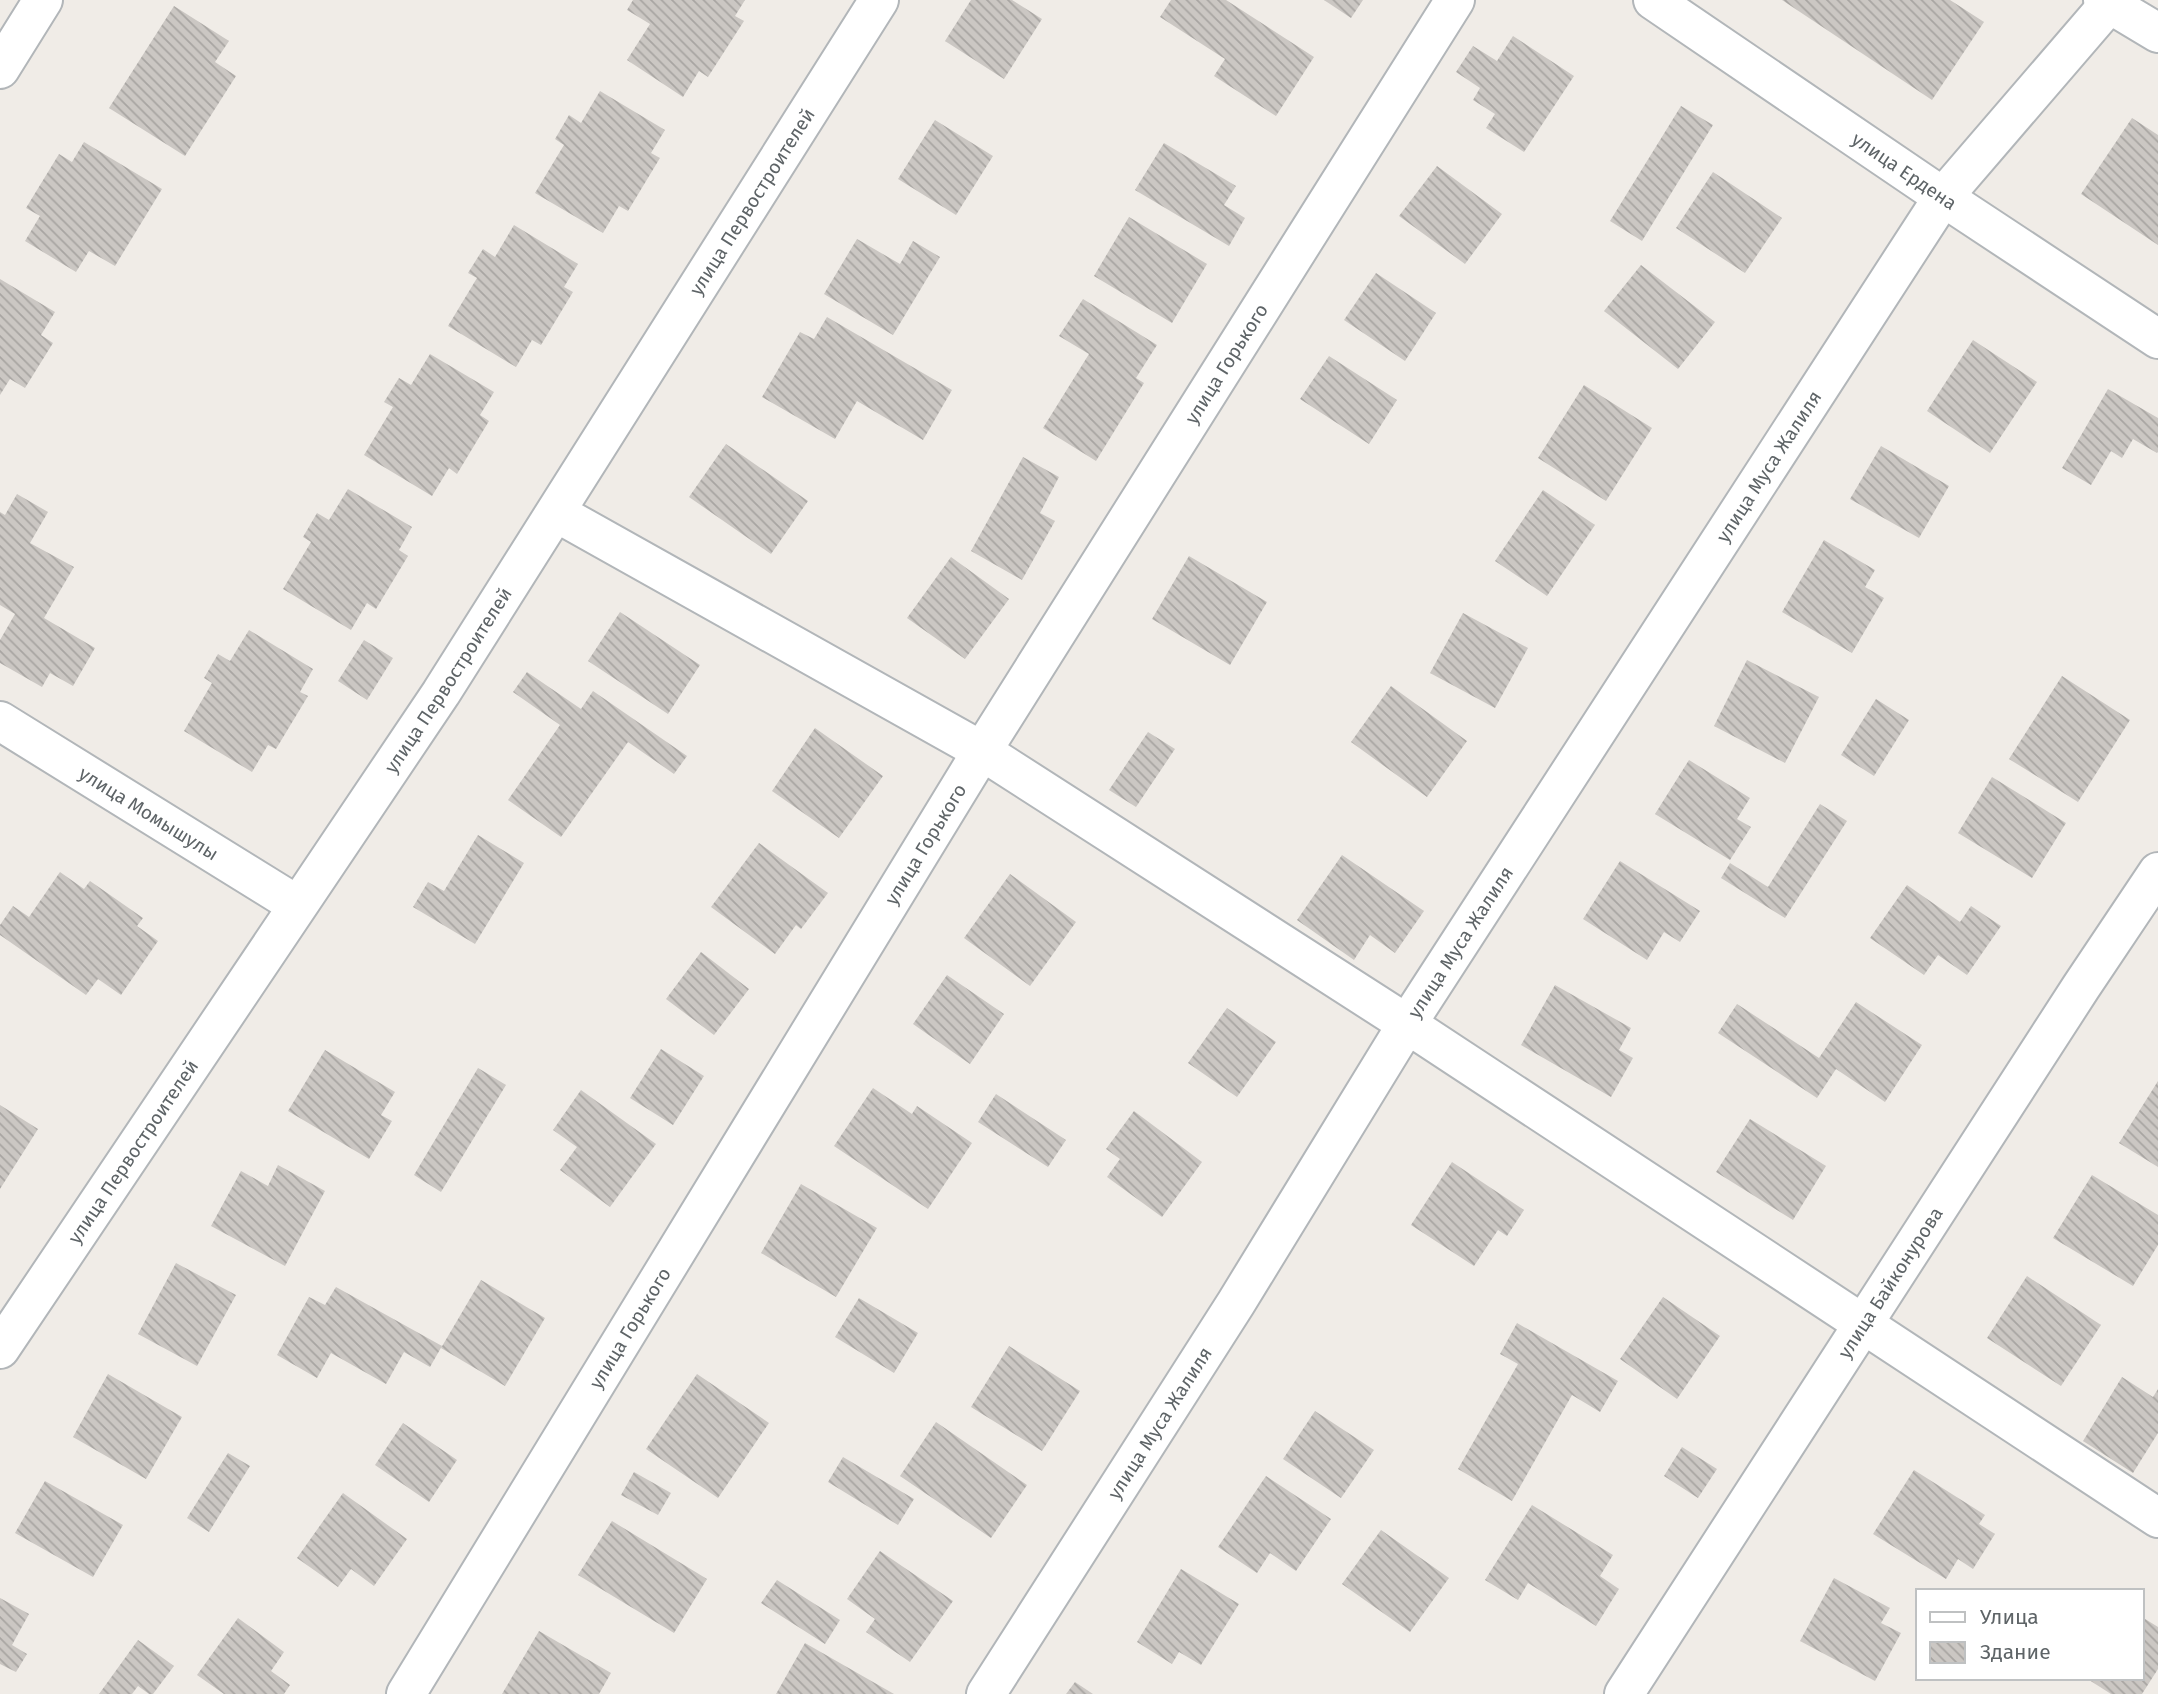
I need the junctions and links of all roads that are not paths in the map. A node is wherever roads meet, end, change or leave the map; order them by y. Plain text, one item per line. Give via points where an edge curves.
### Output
1 (43, 0) edge
2 (879, 0) edge
3 (1455, 0) edge
4 (1653, 0) edge
5 (2106, 2) edge
6 (2158, 33) edge
7 (0, 69) edge
8 (1943, 197) junction
9 (2158, 338) edge
10 (557, 513) junction
11 (0, 721) edge
12 (982, 751) junction
13 (2158, 872) edge
14 (297, 905) junction
15 (1407, 1024) junction
16 (1863, 1324) junction
17 (0, 1349) edge
18 (2158, 1518) edge
19 (407, 1694) edge
20 (986, 1694) edge
21 (1624, 1694) edge

1 - 7 street
2 - 10 street, улица Первостроителей
3 - 12 street, улица Горького
4 - 8 street, улица Ердена
5 - 6 street
5 - 8 street, улица Муса Жалиля
8 - 9 street, улица Ердена
8 - 15 street, улица Муса Жалиля
10 - 12 street
10 - 14 street, улица Первостроителей
11 - 14 street, улица Момышулы
12 - 15 street
12 - 19 street, улица Горького
13 - 16 street, улица Байконурова
14 - 17 street, улица Первостроителей
15 - 16 street
15 - 20 street, улица Муса Жалиля via 1236,1303
16 - 18 street
16 - 21 street, улица Байконурова

